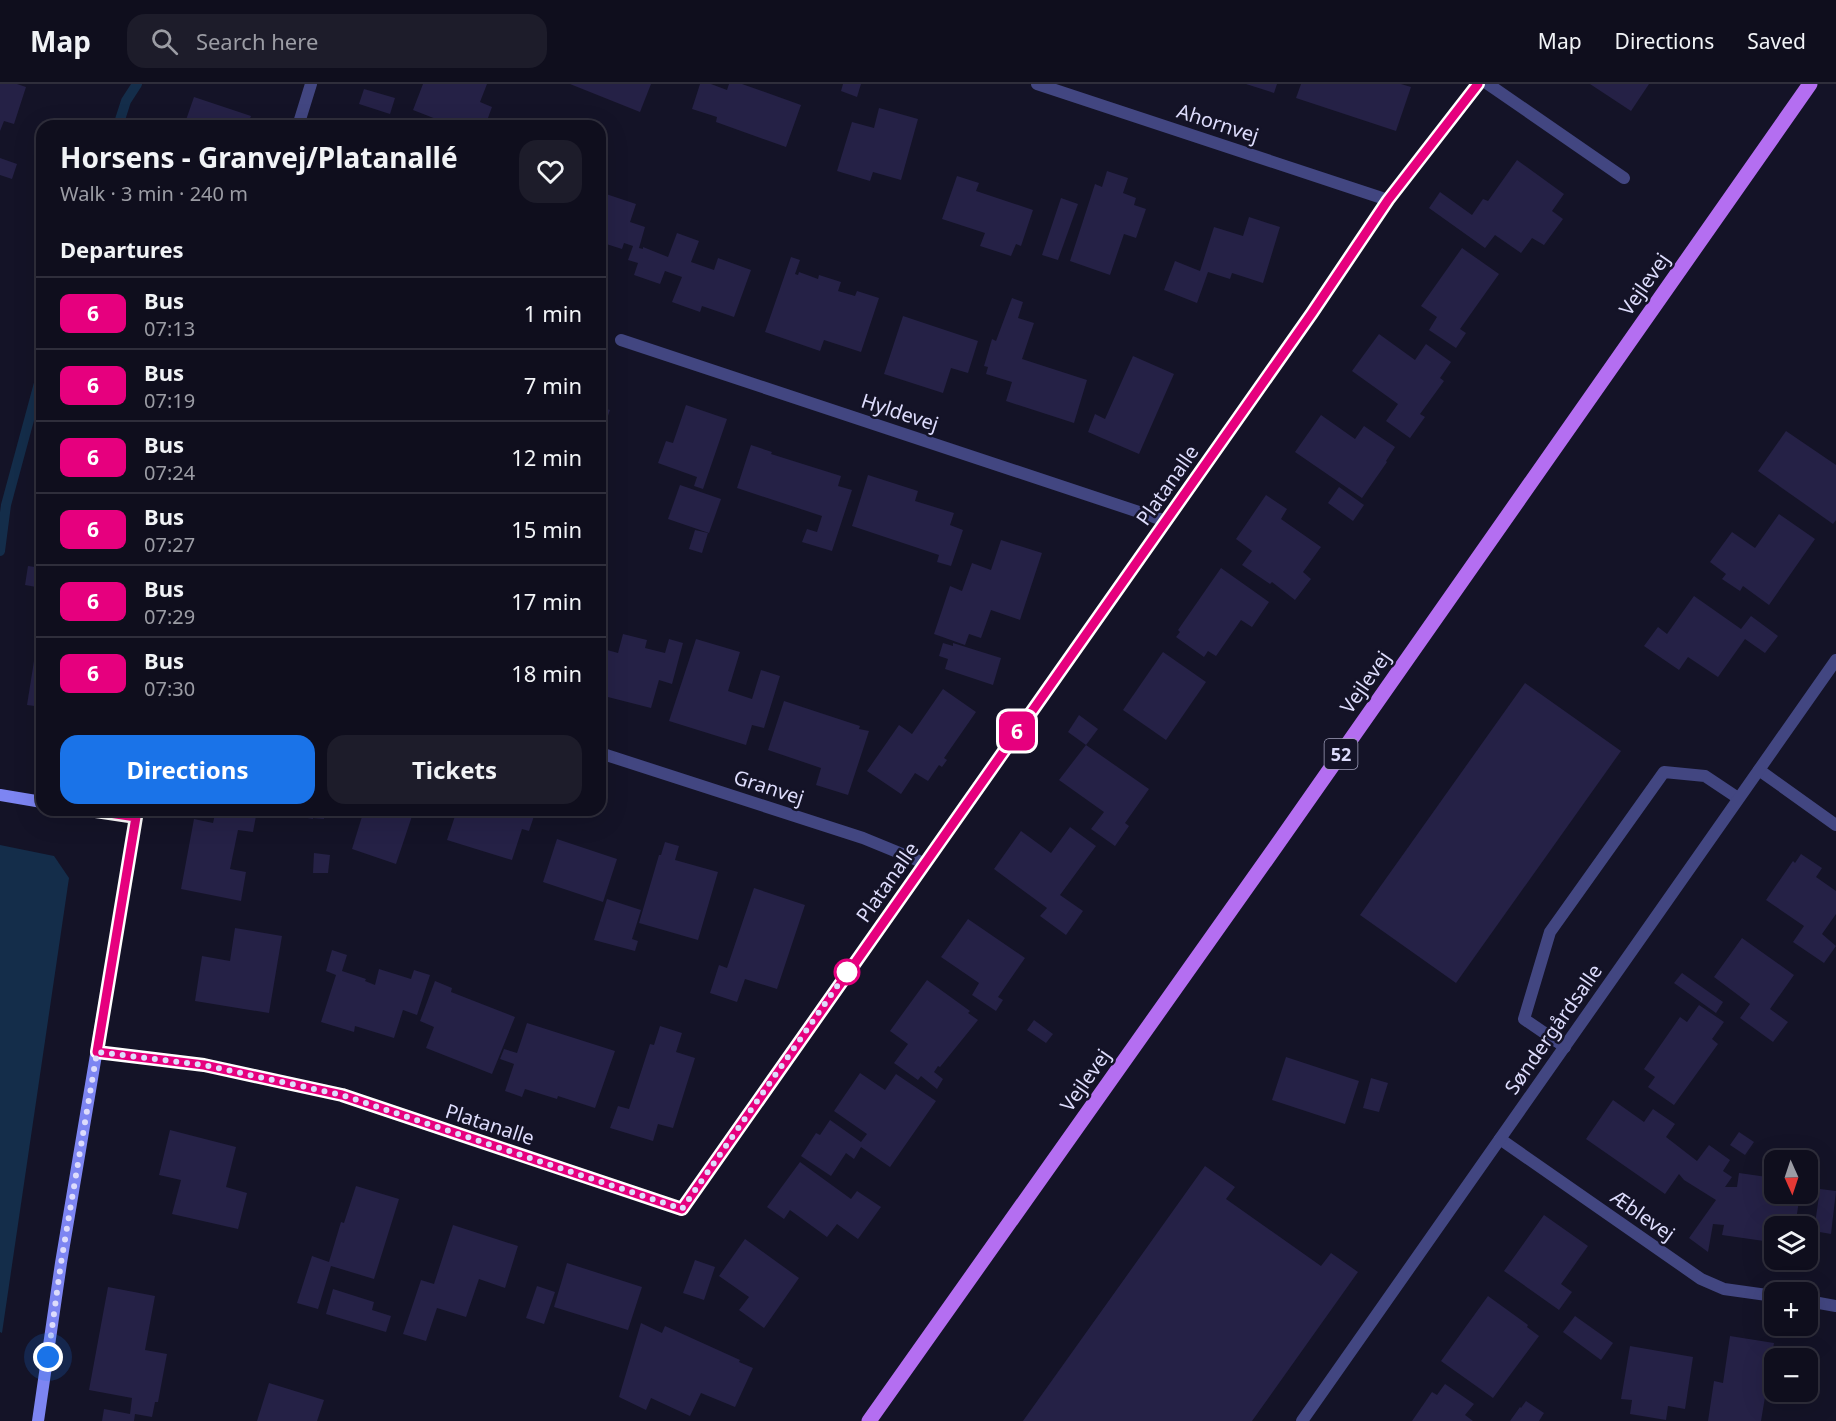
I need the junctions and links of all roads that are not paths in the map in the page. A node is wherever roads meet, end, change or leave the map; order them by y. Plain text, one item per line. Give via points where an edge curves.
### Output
1 (311, 84) edge
2 (1037, 84) edge
3 (1479, 84) edge
4 (1488, 84) edge
5 (1810, 84) edge
6 (299, 120) edge
7 (1624, 178) dead end
8 (1388, 200) junction
9 (621, 340) dead end
10 (1166, 521) junction
11 (1836, 660) edge
12 (606, 755) edge
13 (1759, 770) junction
14 (0, 795) edge
15 (1738, 798) junction
16 (36, 801) edge
17 (137, 816) edge
18 (1836, 825) edge
19 (924, 862) junction
20 (1565, 1047) junction
21 (97, 1052) junction
22 (1500, 1139) junction
23 (1764, 1295) edge
24 (1818, 1303) edge
25 (1836, 1306) edge
26 (38, 1421) edge
27 (869, 1421) edge
28 (1302, 1421) edge

1 - 6 street
2 - 8 street, Ahornvej
3 - 8 street, Platanalle
4 - 7 street
5 - 27 main road, Vejlevej / 52
8 - 10 street, Platanalle
9 - 10 street, Hyldevej
10 - 19 street, Platanalle
11 - 13 street, Søndergårdsalle
12 - 19 street, Granvej
13 - 15 street, Søndergårdsalle
13 - 18 street
14 - 16 street
15 - 20 street, Søndergårdsalle
15 - 20 street via 1705,776 1664,772 1550,932 1524,1019
17 - 21 street
19 - 21 street, Platanalle via 682,1209 342,1095 204,1065
20 - 22 street, Søndergårdsalle
21 - 26 street
22 - 23 street, Æblevej via 1701,1279 1724,1289
22 - 28 street, Søndergårdsalle
24 - 25 street

